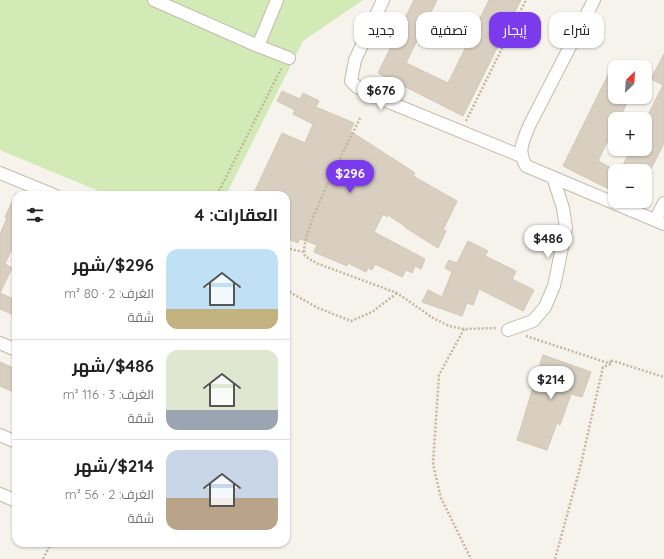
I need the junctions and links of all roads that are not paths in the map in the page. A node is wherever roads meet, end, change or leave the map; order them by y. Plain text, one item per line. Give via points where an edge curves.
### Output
1 (154, 0) edge
2 (277, 0) edge
3 (383, 0) edge
4 (594, 0) edge
5 (258, 46) junction
6 (286, 61) road end
7 (521, 156) junction
8 (0, 173) edge
9 (552, 177) junction
10 (44, 191) edge
11 (664, 203) edge
12 (660, 222) edge
13 (508, 330) road end
14 (0, 343) edge
15 (12, 348) edge
16 (0, 435) edge
17 (12, 440) edge
18 (0, 494) edge
19 (12, 499) edge

1 - 5 street
2 - 5 street
3 - 7 street via 355,60 351,81 357,87
4 - 7 street via 529,126 522,143
5 - 6 street
7 - 9 street via 526,166
8 - 10 street
9 - 12 street
9 - 13 street via 563,208 566,228 554,286 546,307 533,321
11 - 12 street
14 - 15 street
16 - 17 street
18 - 19 street

